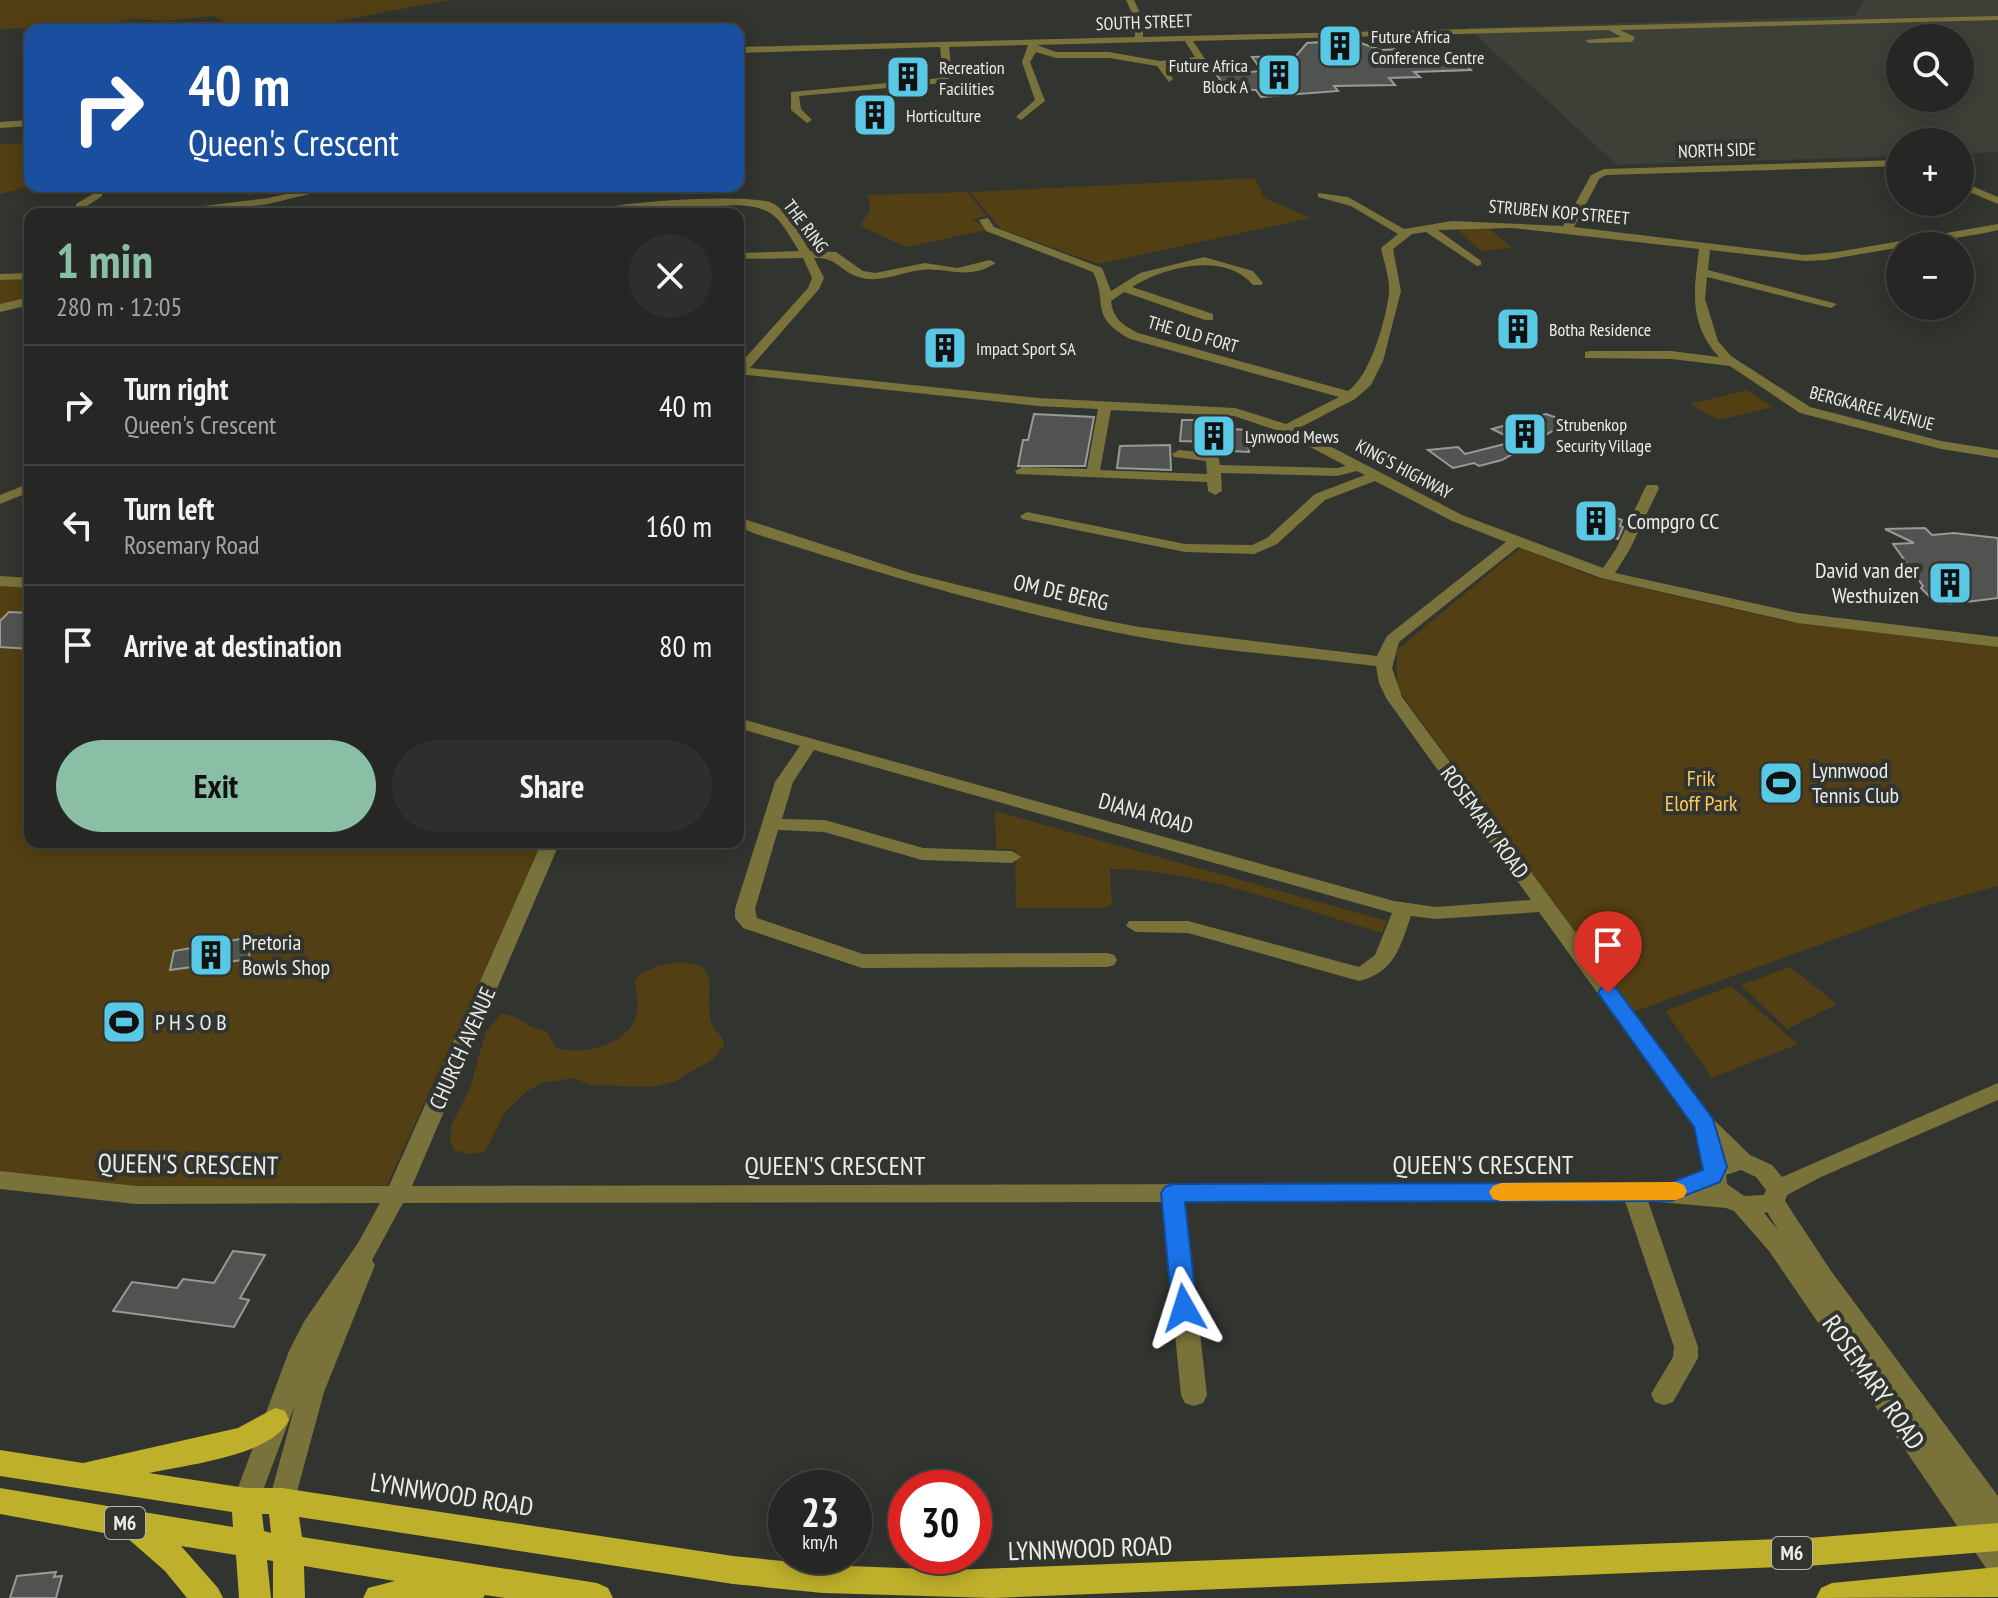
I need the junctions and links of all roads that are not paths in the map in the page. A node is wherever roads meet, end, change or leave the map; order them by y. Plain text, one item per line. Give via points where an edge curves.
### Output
1 (1130, 0) edge
2 (1998, 18) edge
3 (1610, 27) junction
4 (1186, 37) junction
5 (1139, 38) junction
6 (1589, 40) dead end
7 (944, 44) junction
8 (1032, 45) junction
9 (744, 50) edge
10 (1160, 64) junction
11 (1169, 79) dead end
12 (1021, 117) dead end
13 (807, 120) dead end
14 (24, 123) edge
15 (0, 125) edge
16 (1886, 163) edge
17 (1974, 190) edge
18 (280, 192) edge
19 (309, 192) edge
20 (98, 194) dead end
21 (1322, 195) dead end
22 (1998, 201) edge
23 (233, 206) junction
24 (84, 208) edge
25 (216, 208) edge
26 (628, 208) edge
27 (984, 220) dead end
28 (1998, 227) edge
29 (1428, 228) junction
30 (1567, 229) junction
31 (1971, 232) edge
32 (1403, 233) junction
33 (1974, 234) edge
34 (1998, 239) edge
35 (1886, 246) edge
36 (1705, 247) junction
37 (804, 252) junction
38 (744, 256) edge
39 (990, 263) dead end
40 (1477, 263) dead end
41 (1701, 272) junction
42 (24, 276) edge
43 (0, 277) edge
44 (1257, 283) dead end
45 (1126, 289) junction
46 (1104, 300) junction
47 (24, 302) edge
48 (1831, 304) dead end
49 (0, 308) edge
50 (1209, 317) dead end
51 (1589, 355) dead end
52 (1733, 363) junction
53 (744, 364) edge
54 (744, 371) edge
55 (1350, 396) junction
56 (1105, 405) junction
57 (1287, 429) junction
58 (1179, 454) dead end
59 (1998, 454) edge
60 (1358, 467) junction
61 (1022, 471) dead end
62 (1093, 473) junction
63 (1375, 476) junction
64 (1215, 479) junction
65 (1652, 488) dead end
66 (24, 490) edge
67 (0, 500) edge
68 (1027, 516) dead end
69 (744, 524) edge
70 (1515, 542) junction
71 (1606, 575) junction
72 (0, 581) edge
73 (24, 583) edge
74 (1998, 642) edge
75 (1383, 662) junction
76 (744, 725) edge
77 (810, 743) junction
78 (771, 824) junction
79 (548, 848) edge
80 (1012, 857) dead end
81 (1545, 905) junction
82 (1403, 910) junction
83 (1136, 926) dead end
84 (1107, 960) dead end
85 (1998, 1091) edge
86 (1705, 1125) junction
87 (1750, 1164) junction
88 (1813, 1171) junction
89 (1714, 1172) junction
90 (0, 1180) edge
91 (1633, 1192) junction
92 (1671, 1192) junction
93 (1173, 1193) junction
94 (397, 1194) junction
95 (1775, 1196) junction
96 (1735, 1202) junction
97 (366, 1250) junction
98 (1664, 1394) dead end
99 (1194, 1395) dead end
100 (275, 1420) junction
101 (0, 1463) edge
102 (82, 1474) junction
103 (0, 1501) edge
104 (246, 1501) junction
105 (282, 1501) junction
106 (134, 1525) junction
107 (1994, 1539) edge
108 (251, 1542) junction
109 (288, 1548) junction
110 (1998, 1582) edge
111 (528, 1588) junction
112 (207, 1598) edge
113 (255, 1598) edge
114 (289, 1598) edge
115 (379, 1598) edge
116 (597, 1598) edge
117 (1832, 1598) edge

1 - 5 street via 1139,20
2 - 3 street, SOUTH STREET
3 - 4 street, SOUTH STREET
3 - 6 street via 1632,39
4 - 5 street, SOUTH STREET
4 - 10 street via 1201,60
5 - 8 street, SOUTH STREET
7 - 8 street, SOUTH STREET
7 - 9 street, SOUTH STREET
7 - 13 street via 945,79 794,94 796,110
8 - 10 street via 1052,54 1109,55
8 - 12 street via 1026,62 1040,101
10 - 11 street
14 - 15 street
16 - 30 street, NORTH SIDE via 1604,172 1595,177
17 - 22 street
18 - 23 street
19 - 23 street
20 - 24 street via 80,206
21 - 32 street via 1355,204
23 - 25 street
26 - 37 street, THE RING via 760,204 775,210
27 - 46 street, THE OLD FORT via 990,229 1095,268 1102,278
28 - 31 street
29 - 30 street, STRUBEN KOP STREET via 1495,223
29 - 32 street, STRUBEN KOP STREET
29 - 40 street
30 - 36 street, STRUBEN KOP STREET
32 - 55 street via 1387,248 1395,291 1377,361 1365,385
33 - 34 street
35 - 36 street, STRUBEN KOP STREET via 1812,258
36 - 41 street, BERGKAREE AVENUE
37 - 38 street
37 - 39 street via 835,255 867,275 925,266 957,271
37 - 53 street, THE RING via 816,270 816,283
41 - 48 street
41 - 52 street, BERGKAREE AVENUE via 1699,293 1710,338
42 - 43 street
44 - 45 street via 1249,273 1204,260 1156,270
45 - 46 street
45 - 50 street
46 - 55 street, THE OLD FORT via 1109,320 1139,338
47 - 49 street
51 - 52 street via 1671,355
52 - 59 street, BERGKAREE AVENUE via 1805,410
54 - 56 street, KING'S HIGHWAY
55 - 57 street
56 - 57 street, KING'S HIGHWAY via 1221,410
56 - 62 street
57 - 60 street, KING'S HIGHWAY
58 - 64 street via 1212,456
60 - 63 street, KING'S HIGHWAY
60 - 64 street
61 - 62 street
62 - 64 street
63 - 68 street via 1320,497 1272,541 1254,550 1185,548
63 - 70 street, KING'S HIGHWAY
65 - 71 street
66 - 67 street
69 - 75 street, OM DE BERG via 905,576 1093,623
70 - 71 street, KING'S HIGHWAY
70 - 75 street via 1393,639
71 - 74 street, KING'S HIGHWAY via 1798,618
72 - 73 street
75 - 81 street, ROSEMARY ROAD via 1394,698
76 - 77 street, DIANA ROAD
77 - 78 street via 784,782
77 - 82 street, DIANA ROAD
78 - 80 street via 825,826 926,855
78 - 84 street via 745,909 745,918 754,925 862,961
79 - 94 street, CHURCH AVENUE
81 - 82 street, DIANA ROAD via 1436,913
81 - 86 street, ROSEMARY ROAD
82 - 83 street via 1379,967 1359,974 1188,927
85 - 88 street
86 - 87 street, ROSEMARY ROAD
86 - 89 street, ROSEMARY ROAD
87 - 88 street
87 - 89 street via 1726,1162
87 - 95 street via 1772,1178
88 - 95 street
89 - 92 street, QUEEN'S CRESCENT
89 - 96 street via 1715,1187
90 - 94 street, QUEEN'S CRESCENT via 136,1195
91 - 92 street, QUEEN'S CRESCENT
91 - 93 street, QUEEN'S CRESCENT
91 - 98 street via 1686,1347
92 - 96 street, QUEEN'S CRESCENT
93 - 94 street, QUEEN'S CRESCENT
93 - 99 street
94 - 97 street, CHURCH AVENUE
95 - 96 street via 1761,1207
95 - 107 street, ROSEMARY ROAD via 1822,1278
96 - 107 street, ROSEMARY ROAD via 1777,1244
97 - 100 street, CHURCH AVENUE via 311,1330
97 - 105 street, CHURCH AVENUE via 311,1392
100 - 102 main road via 244,1439
100 - 104 street, CHURCH AVENUE
101 - 102 main road, LYNNWOOD ROAD / M6
102 - 104 main road, LYNNWOOD ROAD / M6
103 - 106 main road, M6
104 - 105 main road, LYNNWOOD ROAD / M6
104 - 108 main road
105 - 107 main road, LYNNWOOD ROAD / M6 via 733,1570 952,1585 1808,1552
105 - 109 main road
106 - 108 main road, M6
106 - 112 main road via 176,1561
108 - 109 main road, M6
108 - 113 main road
109 - 111 main road, M6
109 - 114 main road
110 - 117 main road
111 - 115 main road via 432,1589
111 - 116 main road, M6

